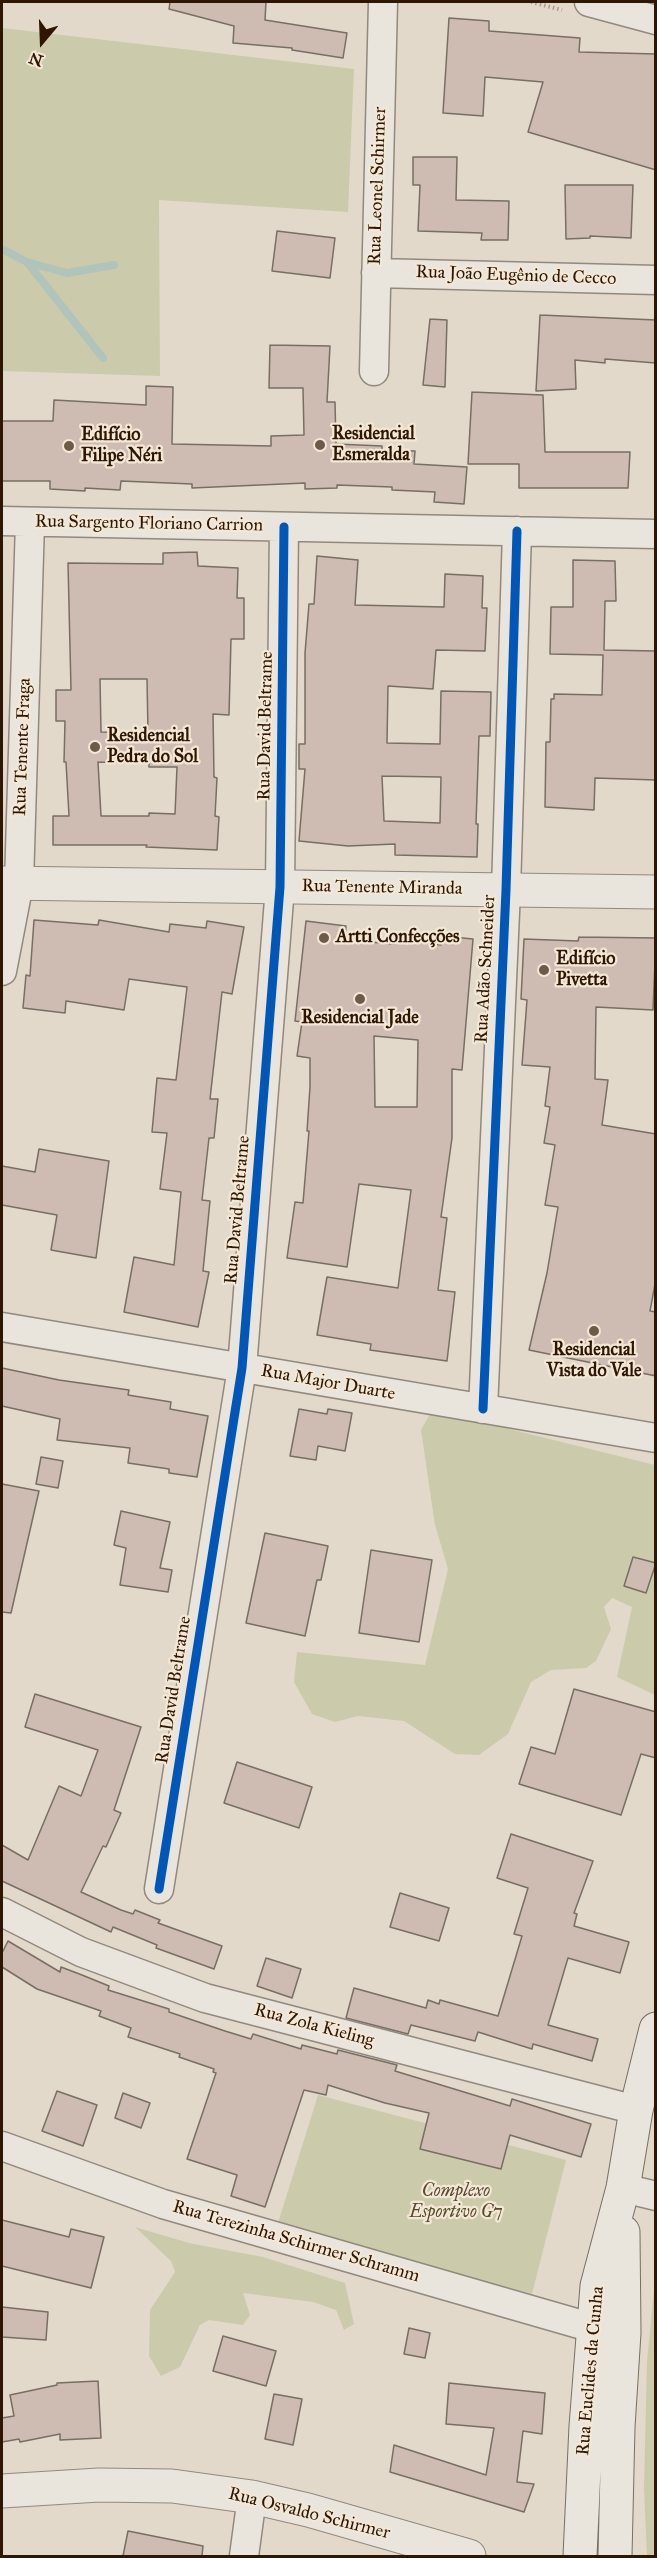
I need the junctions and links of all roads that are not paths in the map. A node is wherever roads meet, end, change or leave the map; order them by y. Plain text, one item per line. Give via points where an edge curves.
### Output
1 (383, 2) edge
2 (589, 2) edge
3 (656, 20) edge
4 (376, 273) junction
5 (656, 280) edge
6 (374, 371) dead end
7 (2, 521) edge
8 (30, 522) junction
9 (284, 527) junction
10 (517, 531) junction
11 (656, 534) edge
12 (10, 883) edge
13 (280, 887) junction
14 (506, 890) junction
15 (656, 892) edge
16 (2, 971) edge
17 (2, 1327) edge
18 (242, 1368) junction
19 (483, 1409) junction
20 (656, 1438) edge
21 (159, 1889) dead end
22 (2, 1912) edge
23 (656, 2029) edge
24 (636, 2110) junction
25 (2, 2146) edge
26 (623, 2188) junction
27 (656, 2196) edge
28 (593, 2328) junction
29 (621, 2360) junction
30 (2, 2491) edge
31 (252, 2497) junction
32 (244, 2556) edge
33 (469, 2556) edge
34 (580, 2556) edge
35 (615, 2556) edge

1 - 4 street, Rua Leonel Schirmer
2 - 3 street
4 - 5 street, Rua João Eugênio de Cecco
4 - 6 street, Rua Leonel Schirmer
7 - 8 street, Rua Sargento Floriano Carrion
8 - 9 street, Rua Sargento Floriano Carrion
8 - 12 street, Rua Tenente Fraga
9 - 10 street, Rua Sargento Floriano Carrion
9 - 13 street, Rua David Beltrame
10 - 11 street, Rua Sargento Floriano Carrion
10 - 14 street, Rua Adão Schneider
12 - 13 street, Rua Tenente Miranda
12 - 16 street, Rua Tenente Fraga
13 - 14 street, Rua Tenente Miranda
13 - 18 street, Rua David Beltrame
14 - 15 street, Rua Tenente Miranda
14 - 19 street, Rua Adão Schneider
17 - 18 street, Rua Major Duarte
18 - 19 street, Rua Major Duarte
18 - 21 street, Rua David Beltrame
19 - 20 street, Rua Major Duarte
22 - 24 street, Rua Zola Kieling via 81,1952 205,1998
23 - 24 street, Rua Euclides da Cunha
24 - 26 street, Rua Euclides da Cunha
25 - 28 street, Rua Terezinha Schirmer Schramm via 164,2204
26 - 27 street
26 - 28 street, Rua Euclides da Cunha via 597,2286
26 - 29 street, Rua Euclides da Cunha
28 - 29 street via 608,2337
28 - 34 street, Rua Euclides da Cunha
29 - 35 street, Rua Euclides da Cunha
30 - 31 street, Rua Osvaldo Schirmer via 99,2485 172,2486
31 - 32 street
31 - 33 street, Rua Osvaldo Schirmer

